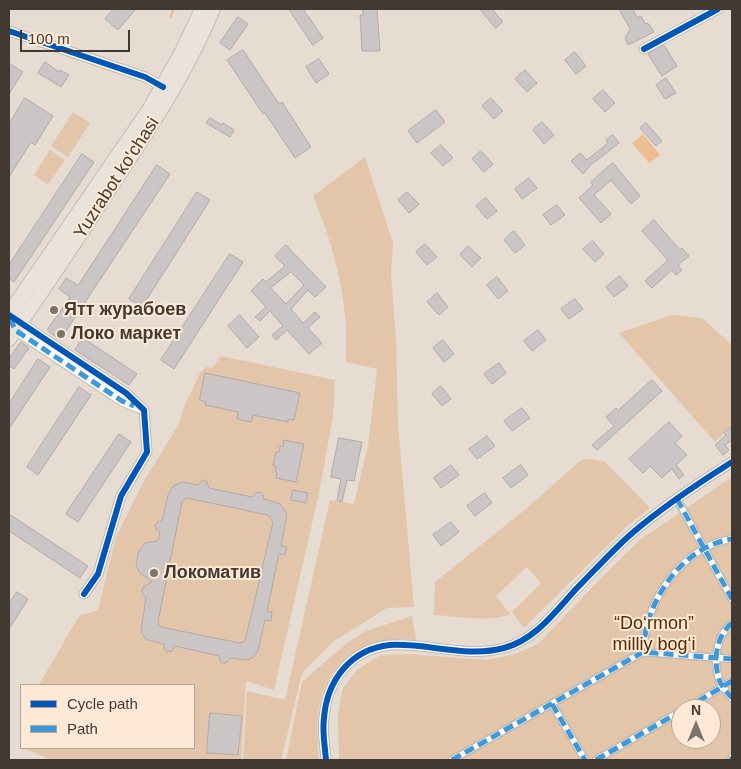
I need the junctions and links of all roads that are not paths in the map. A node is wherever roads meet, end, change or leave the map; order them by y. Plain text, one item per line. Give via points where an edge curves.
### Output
1 (202, 9) edge
2 (213, 9) edge
3 (718, 9) edge
4 (9, 31) edge
5 (644, 49) dead end
6 (163, 87) junction
7 (12, 323) edge
8 (732, 462) edge
9 (677, 499) junction
10 (732, 539) edge
11 (704, 547) junction
12 (84, 594) dead end
13 (732, 599) edge
14 (732, 623) edge
15 (643, 652) junction
16 (716, 657) junction
17 (732, 659) edge
18 (732, 681) edge
19 (723, 687) junction
20 (732, 698) edge
21 (702, 699) edge
22 (552, 704) junction
23 (671, 717) edge
24 (326, 760) edge
25 (452, 760) edge
26 (585, 760) edge
27 (596, 760) edge

1 - 6 main road, Yuzrabot ko'chasi
2 - 7 main road, Yuzrabot ko'chasi via 198,43 157,115 58,269
3 - 5 street
4 - 6 street via 145,77
6 - 7 main road, Yuzrabot ko'chasi
7 - 12 street via 122,401 144,410 147,452 121,496 98,574
8 - 9 street
9 - 11 street
9 - 24 street via 631,534 539,628 519,643 484,651 390,645 370,650 351,661 336,679 326,706 323,727
10 - 11 street
11 - 13 street
11 - 15 street via 683,563 662,590 648,624
14 - 16 street via 720,639
15 - 16 street
15 - 22 street
16 - 17 street
16 - 19 street
18 - 19 street
19 - 20 street
19 - 21 street
22 - 25 street
22 - 26 street
23 - 27 street

